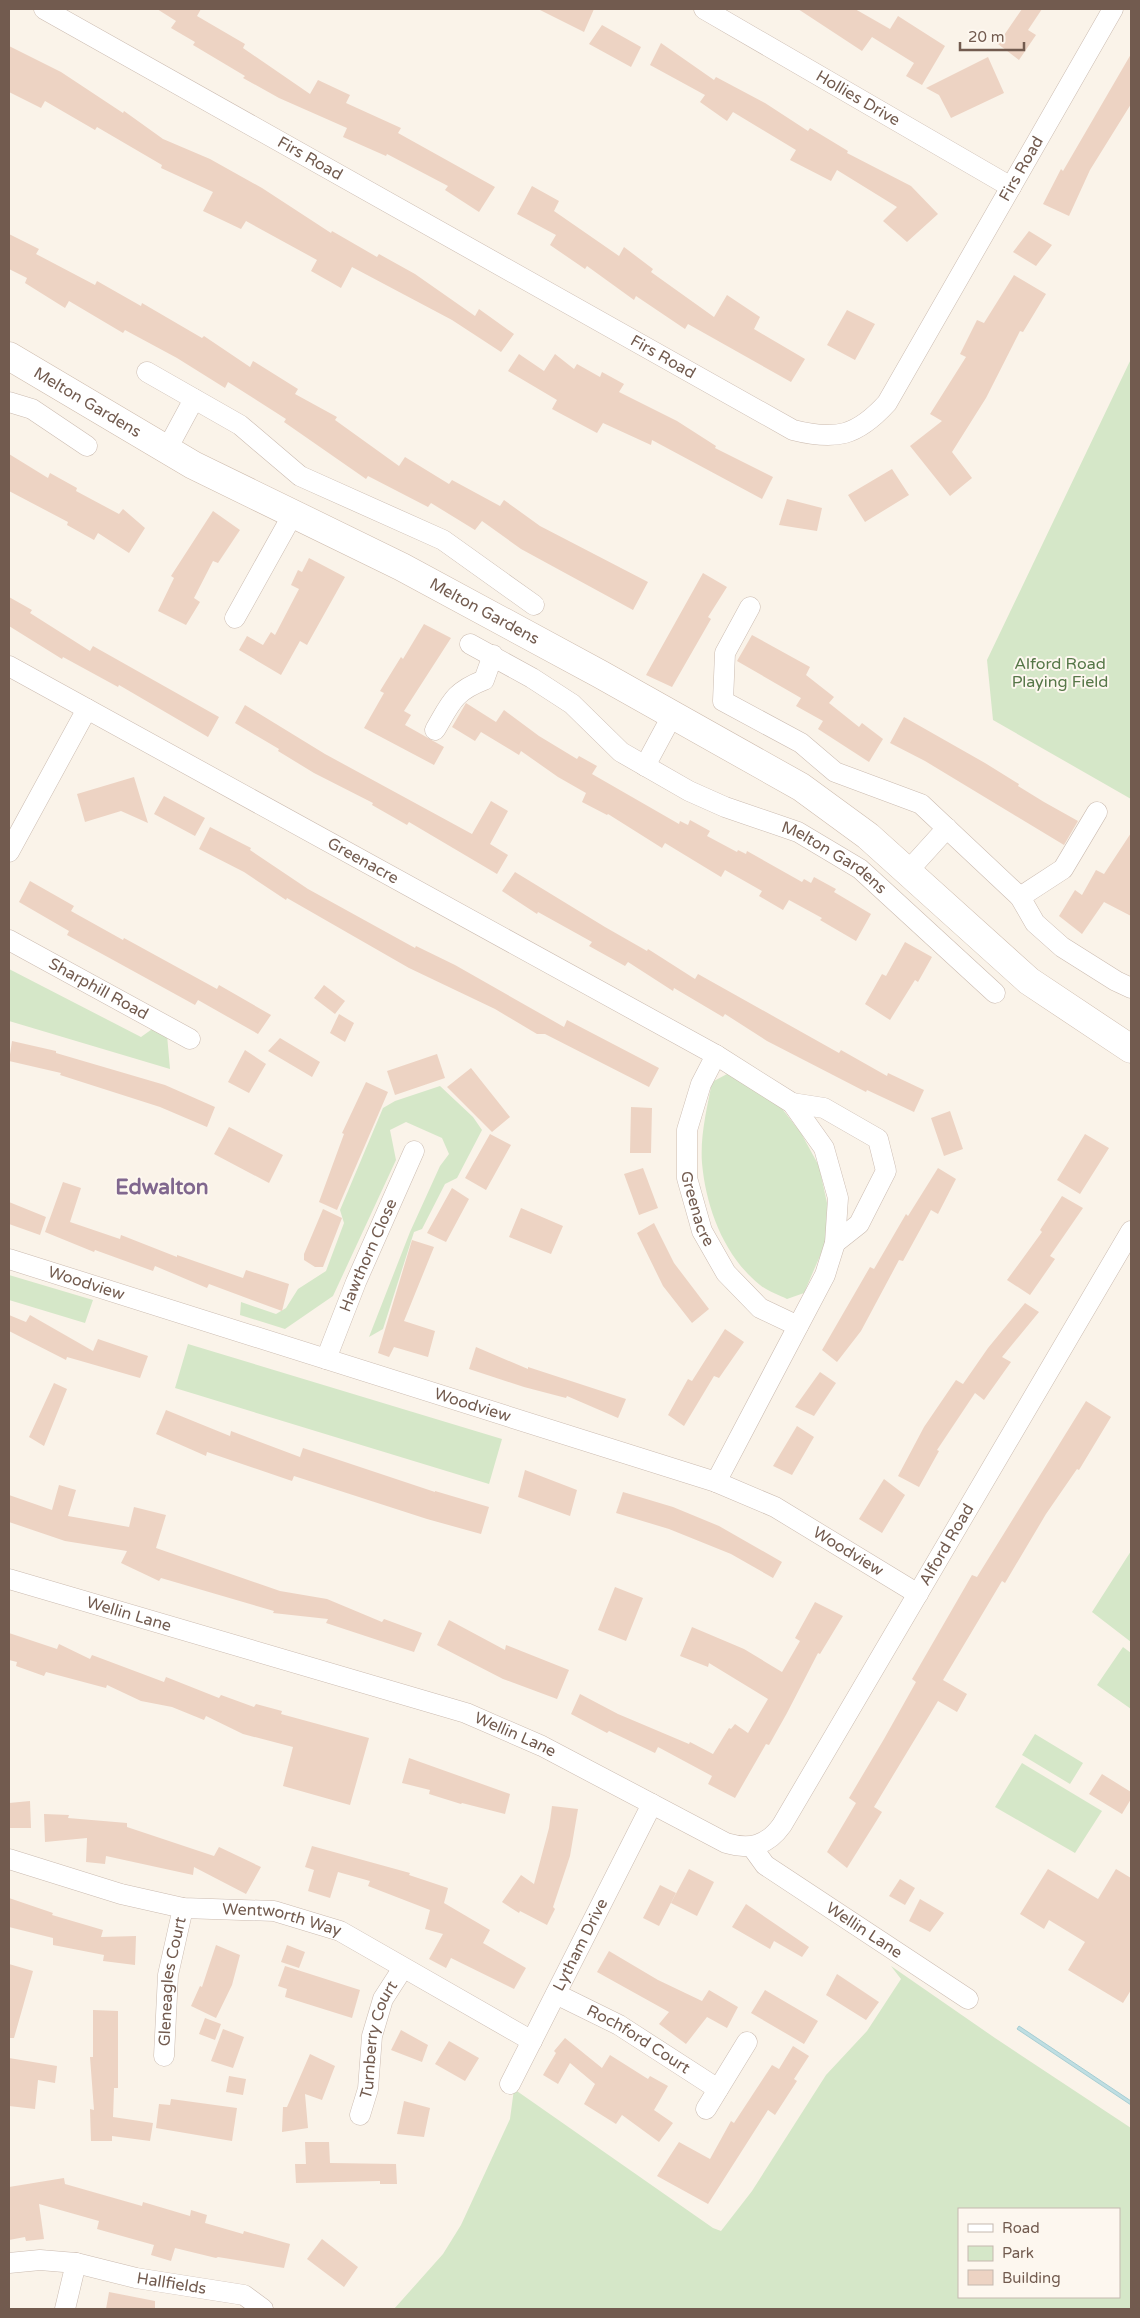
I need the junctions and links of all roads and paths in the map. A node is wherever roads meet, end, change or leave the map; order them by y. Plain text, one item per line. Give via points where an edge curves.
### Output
1 (44, 9) edge
2 (704, 9) edge
3 (1113, 9) edge
4 (1011, 187) junction
5 (9, 356) edge
6 (147, 372) dead end
7 (194, 399) junction
8 (9, 402) edge
9 (87, 446) dead end
10 (166, 451) junction
11 (293, 514) junction
12 (534, 605) dead end
13 (750, 607) dead end
14 (235, 618) dead end
15 (470, 644) dead end
16 (492, 655) junction
17 (9, 666) edge
18 (87, 709) junction
19 (673, 714) junction
20 (435, 730) dead end
21 (645, 766) junction
22 (1097, 812) dead end
23 (947, 828) junction
24 (9, 852) edge
25 (908, 871) junction
26 (1020, 897) junction
27 (9, 940) edge
28 (1131, 988) edge
29 (995, 993) dead end
30 (190, 1039) dead end
31 (1131, 1049) edge
32 (716, 1055) junction
33 (792, 1103) junction
34 (414, 1150) dead end
35 (1131, 1232) edge
36 (835, 1243) junction
37 (9, 1259) edge
38 (798, 1326) junction
39 (326, 1359) junction
40 (716, 1482) junction
41 (9, 1579) edge
42 (918, 1594) junction
43 (652, 1804) junction
44 (752, 1847) junction
45 (9, 1859) edge
46 (183, 1908) junction
47 (403, 1968) junction
48 (556, 1994) junction
49 (968, 1999) dead end
50 (532, 2041) junction
51 (746, 2042) dead end
52 (164, 2056) dead end
53 (510, 2084) dead end
54 (718, 2089) junction
55 (706, 2109) dead end
56 (360, 2115) dead end
57 (9, 2263) edge
58 (76, 2263) junction
59 (65, 2309) edge
60 (262, 2309) edge

1 - 4 street, Firs Road via 793,430 814,435 832,436 857,429 872,420 887,403
2 - 4 street, Hollies Drive
3 - 4 street, Firs Road
5 - 10 street, Melton Gardens
6 - 7 street, Melton Gardens
7 - 10 street
7 - 12 street, Melton Gardens via 240,425 300,476 443,540
8 - 9 street, Melton Gardens via 32,409
10 - 11 street, Melton Gardens
11 - 14 street
11 - 19 street, Melton Gardens via 402,567
13 - 23 street via 725,653 723,702 801,743 835,772 921,804
15 - 16 street, Melton Gardens
16 - 20 street via 484,680 467,686 456,695
16 - 21 street, Melton Gardens via 572,704 621,752
17 - 18 street, Greenacre
18 - 24 street
18 - 32 street, Greenacre
19 - 21 street
19 - 25 street, Melton Gardens via 800,787 868,836
21 - 29 street, Melton Gardens via 725,807 798,832 860,869
22 - 26 street via 1063,868
23 - 25 street, Melton Gardens
23 - 26 street
25 - 31 street, Melton Gardens via 1029,981
26 - 28 street via 1035,923 1062,947
27 - 30 street, Sharphill Road
32 - 33 street, Greenacre
32 - 38 street, Greenacre via 701,1084 687,1130 687,1178 702,1231 726,1273 760,1308
33 - 36 street, Greenacre via 824,1148 838,1198
33 - 36 street, Greenacre via 824,1108 878,1139 886,1171 859,1224
34 - 39 street, Hawthorn Close
35 - 42 street, Alford Road
36 - 38 street, Greenacre via 825,1275
37 - 39 street, Woodview
38 - 40 street, Greenacre
39 - 40 street, Woodview
40 - 42 street, Woodview via 775,1507
41 - 43 street, Wellin Lane via 466,1713 542,1746
42 - 44 street, Alford Road via 782,1825 766,1842
43 - 44 street, Wellin Lane via 726,1843
43 - 48 street, Lytham Drive
44 - 49 street, Wellin Lane via 765,1865
45 - 46 street, Wentworth Way via 121,1894
46 - 47 street, Wentworth Way via 274,1911 340,1931
46 - 52 street, Gleneagles Court via 168,1975
47 - 50 street, Wentworth Way
47 - 56 street, Turnberry Court via 383,1999 372,2036 368,2089
48 - 50 street, Lytham Drive
48 - 54 street, Rochford Court via 619,2025
50 - 53 street, Lytham Drive
51 - 54 street
54 - 55 street
57 - 58 street, Hallfields via 40,2260
58 - 59 street
58 - 60 street, Hallfields via 136,2278 244,2295

